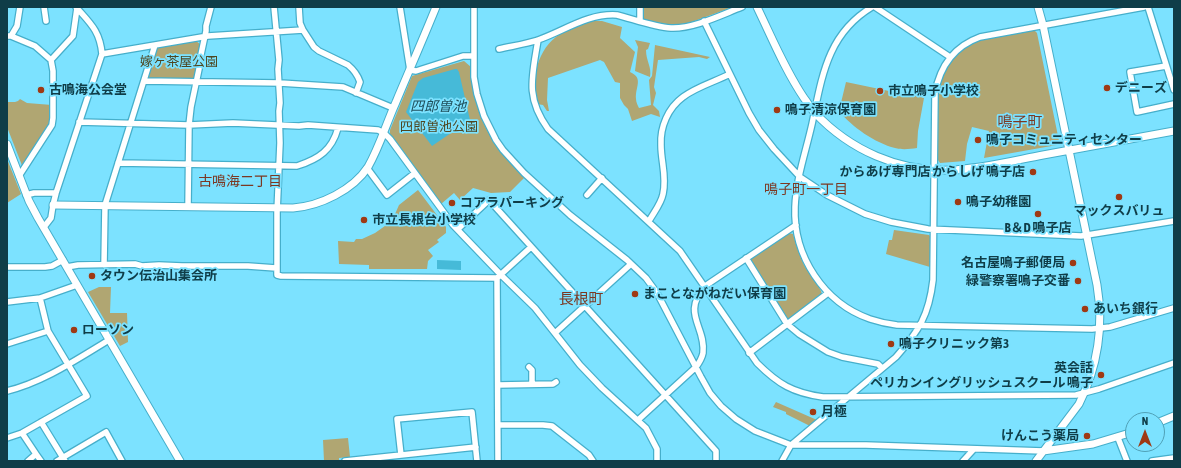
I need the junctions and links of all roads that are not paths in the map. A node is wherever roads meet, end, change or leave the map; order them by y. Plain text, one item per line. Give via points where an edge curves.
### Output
1 (20, 7) edge
2 (44, 7) edge
3 (210, 7) edge
4 (274, 7) edge
5 (299, 7) edge
6 (400, 7) edge
7 (436, 7) edge
8 (474, 7) edge
9 (640, 7) edge
10 (742, 7) edge
11 (757, 7) edge
12 (873, 7) edge
13 (1038, 7) edge
14 (1144, 7) edge
15 (1148, 7) edge
16 (77, 8) edge
17 (704, 20) junction
18 (46, 21) dead end
19 (640, 21) junction
20 (1043, 25) junction
21 (303, 30) junction
22 (275, 31) junction
23 (9, 36) edge
24 (205, 36) junction
25 (538, 40) junction
26 (155, 45) junction
27 (499, 49) dead end
28 (102, 54) junction
29 (474, 56) junction
30 (950, 57) junction
31 (51, 60) junction
32 (1166, 66) junction
33 (410, 70) junction
34 (730, 74) junction
35 (144, 81) junction
36 (197, 81) junction
37 (280, 83) junction
38 (1174, 90) edge
39 (356, 92) junction
40 (1174, 104) edge
41 (393, 108) junction
42 (814, 113) junction
43 (79, 122) junction
44 (131, 122) junction
45 (189, 124) junction
46 (279, 125) junction
47 (338, 128) junction
48 (1174, 131) edge
49 (384, 133) junction
50 (7, 144) edge
51 (1069, 150) junction
52 (118, 163) junction
53 (188, 164) junction
54 (278, 166) junction
55 (367, 168) junction
56 (935, 170) junction
57 (415, 173) junction
58 (20, 176) junction
59 (800, 177) junction
60 (602, 178) junction
61 (56, 193) junction
62 (26, 195) junction
63 (587, 195) dead end
64 (53, 204) junction
65 (105, 205) junction
66 (188, 207) junction
67 (277, 208) junction
68 (649, 221) junction
69 (1174, 221) edge
70 (796, 225) junction
71 (44, 227) junction
72 (458, 229) junction
73 (934, 229) junction
74 (1087, 236) junction
75 (531, 247) junction
76 (746, 258) junction
77 (63, 260) junction
78 (630, 264) junction
79 (104, 265) junction
80 (7, 267) edge
81 (67, 267) junction
82 (276, 268) junction
83 (499, 276) junction
84 (77, 285) junction
85 (705, 286) junction
86 (828, 292) junction
87 (40, 298) junction
88 (7, 302) edge
89 (585, 306) junction
90 (1174, 308) edge
91 (788, 324) junction
92 (921, 326) junction
93 (1100, 328) junction
94 (48, 330) junction
95 (555, 333) junction
96 (109, 340) junction
97 (7, 344) edge
98 (749, 353) junction
99 (1174, 363) edge
100 (67, 364) junction
101 (529, 367) dead end
102 (696, 367) junction
103 (882, 368) junction
104 (556, 382) dead end
105 (532, 384) junction
106 (498, 385) junction
107 (7, 390) edge
108 (1084, 394) junction
109 (666, 395) junction
110 (849, 397) junction
111 (638, 420) junction
112 (42, 422) junction
113 (498, 425) junction
114 (22, 434) junction
115 (1125, 435) edge
116 (7, 438) edge
117 (1118, 438) junction
118 (791, 445) junction
119 (476, 447) junction
120 (974, 449) junction
121 (1044, 451) junction
122 (36, 454) junction
123 (400, 455) junction
124 (1174, 458) edge
125 (62, 460) edge
126 (28, 461) edge
127 (41, 461) edge
128 (122, 461) edge
129 (180, 461) edge
130 (345, 461) edge
131 (477, 461) edge
132 (498, 461) edge
133 (593, 461) edge
134 (657, 461) edge
135 (716, 461) edge
136 (782, 461) edge
137 (963, 461) edge
138 (1036, 461) edge
139 (1127, 461) edge
140 (1152, 461) edge

1 - 23 street via 17,26
2 - 18 street
3 - 24 street
4 - 22 street
5 - 21 street
6 - 33 street
7 - 33 street
8 - 29 street
9 - 19 street
10 - 17 street
11 - 42 street via 789,73
12 - 30 street
12 - 42 street via 848,27 832,49
13 - 20 street
14 - 20 street
15 - 32 street
16 - 28 street via 98,33
16 - 31 street via 72,36
17 - 19 street via 670,28
17 - 34 street
19 - 25 street via 617,15 594,16
20 - 30 street via 980,37 967,42
20 - 51 street
21 - 22 street
21 - 39 street via 319,51 352,68 360,82
22 - 24 street
22 - 37 street
23 - 31 street via 35,46
24 - 26 street
24 - 36 street
25 - 27 street
25 - 60 street via 532,83 532,96 536,108 548,129
26 - 28 street
26 - 35 street
28 - 43 street
29 - 33 street via 463,56
29 - 78 street via 474,77 481,107 492,133 503,150 570,215
30 - 56 street via 941,72 935,93
31 - 58 street via 53,122
32 - 38 street
32 - 40 street via 1130,72 1137,112
33 - 41 street
34 - 59 street via 759,130
34 - 68 street via 684,96 668,114 661,138 665,178 663,194
35 - 36 street
35 - 44 street
36 - 37 street
36 - 45 street
37 - 39 street via 342,87
37 - 46 street
39 - 41 street
41 - 49 street
42 - 56 street via 843,138 877,157 903,165
42 - 59 street
43 - 44 street
43 - 61 street
44 - 45 street
44 - 52 street
45 - 46 street
45 - 53 street
46 - 47 street
46 - 54 street
47 - 49 street via 378,130
47 - 54 street via 335,139 318,157 297,166
48 - 51 street
49 - 55 street
49 - 57 street
50 - 58 street
51 - 56 street via 970,168
51 - 74 street
52 - 53 street
52 - 65 street
53 - 54 street
53 - 66 street
54 - 67 street
55 - 57 street via 387,195
55 - 67 street via 346,188 325,201 304,208
56 - 73 street
57 - 72 street
58 - 62 street
59 - 70 street via 796,197
59 - 73 street via 846,206 865,214 891,222
60 - 63 street
60 - 68 street
61 - 62 street
61 - 64 street
62 - 71 street
64 - 65 street
64 - 71 street via 51,218
65 - 66 street
65 - 79 street
66 - 67 street
67 - 82 street
68 - 85 street via 680,251
69 - 74 street
70 - 76 street
70 - 86 street via 804,257
71 - 77 street
72 - 75 street via 489,200
72 - 83 street
73 - 74 street
73 - 92 street via 932,290
74 - 93 street via 1100,299
75 - 83 street
75 - 89 street
76 - 85 street
76 - 91 street
77 - 80 street via 45,267
77 - 81 street
78 - 89 street
78 - 102 street via 646,278 657,293
79 - 81 street
79 - 82 street
81 - 84 street
82 - 83 street via 277,275 281,276
83 - 95 street via 535,308
83 - 106 street
84 - 87 street
84 - 96 street
85 - 98 street
85 - 102 street via 697,297 694,309 703,345 703,354
86 - 91 street
86 - 92 street via 845,307 870,319 897,325
87 - 88 street
87 - 94 street
89 - 95 street
89 - 109 street
90 - 93 street
91 - 98 street
91 - 103 street via 807,340 828,352 878,364
92 - 93 street
92 - 103 street via 896,357
93 - 108 street via 1094,366
94 - 97 street
94 - 100 street
95 - 111 street via 580,366
96 - 100 street
96 - 129 street
98 - 110 street via 772,379 787,387 810,395
99 - 108 street
100 - 107 street via 36,382
100 - 112 street via 87,396
101 - 105 street via 532,370
102 - 109 street
102 - 118 street via 710,393 736,419 756,431
103 - 110 street
104 - 105 street
105 - 106 street
106 - 113 street
108 - 110 street
108 - 121 street
109 - 111 street
109 - 135 street via 716,451
110 - 118 street
111 - 134 street via 646,428 657,449
112 - 114 street
112 - 125 street
113 - 132 street
113 - 133 street via 552,426
114 - 116 street
114 - 122 street
115 - 117 street
117 - 121 street
117 - 139 street
118 - 120 street
118 - 136 street
119 - 123 street
119 - 123 street via 472,412 397,419
119 - 131 street
120 - 121 street
120 - 137 street
121 - 138 street
122 - 126 street
122 - 127 street
123 - 130 street
124 - 140 street
125 - 128 street via 106,432

